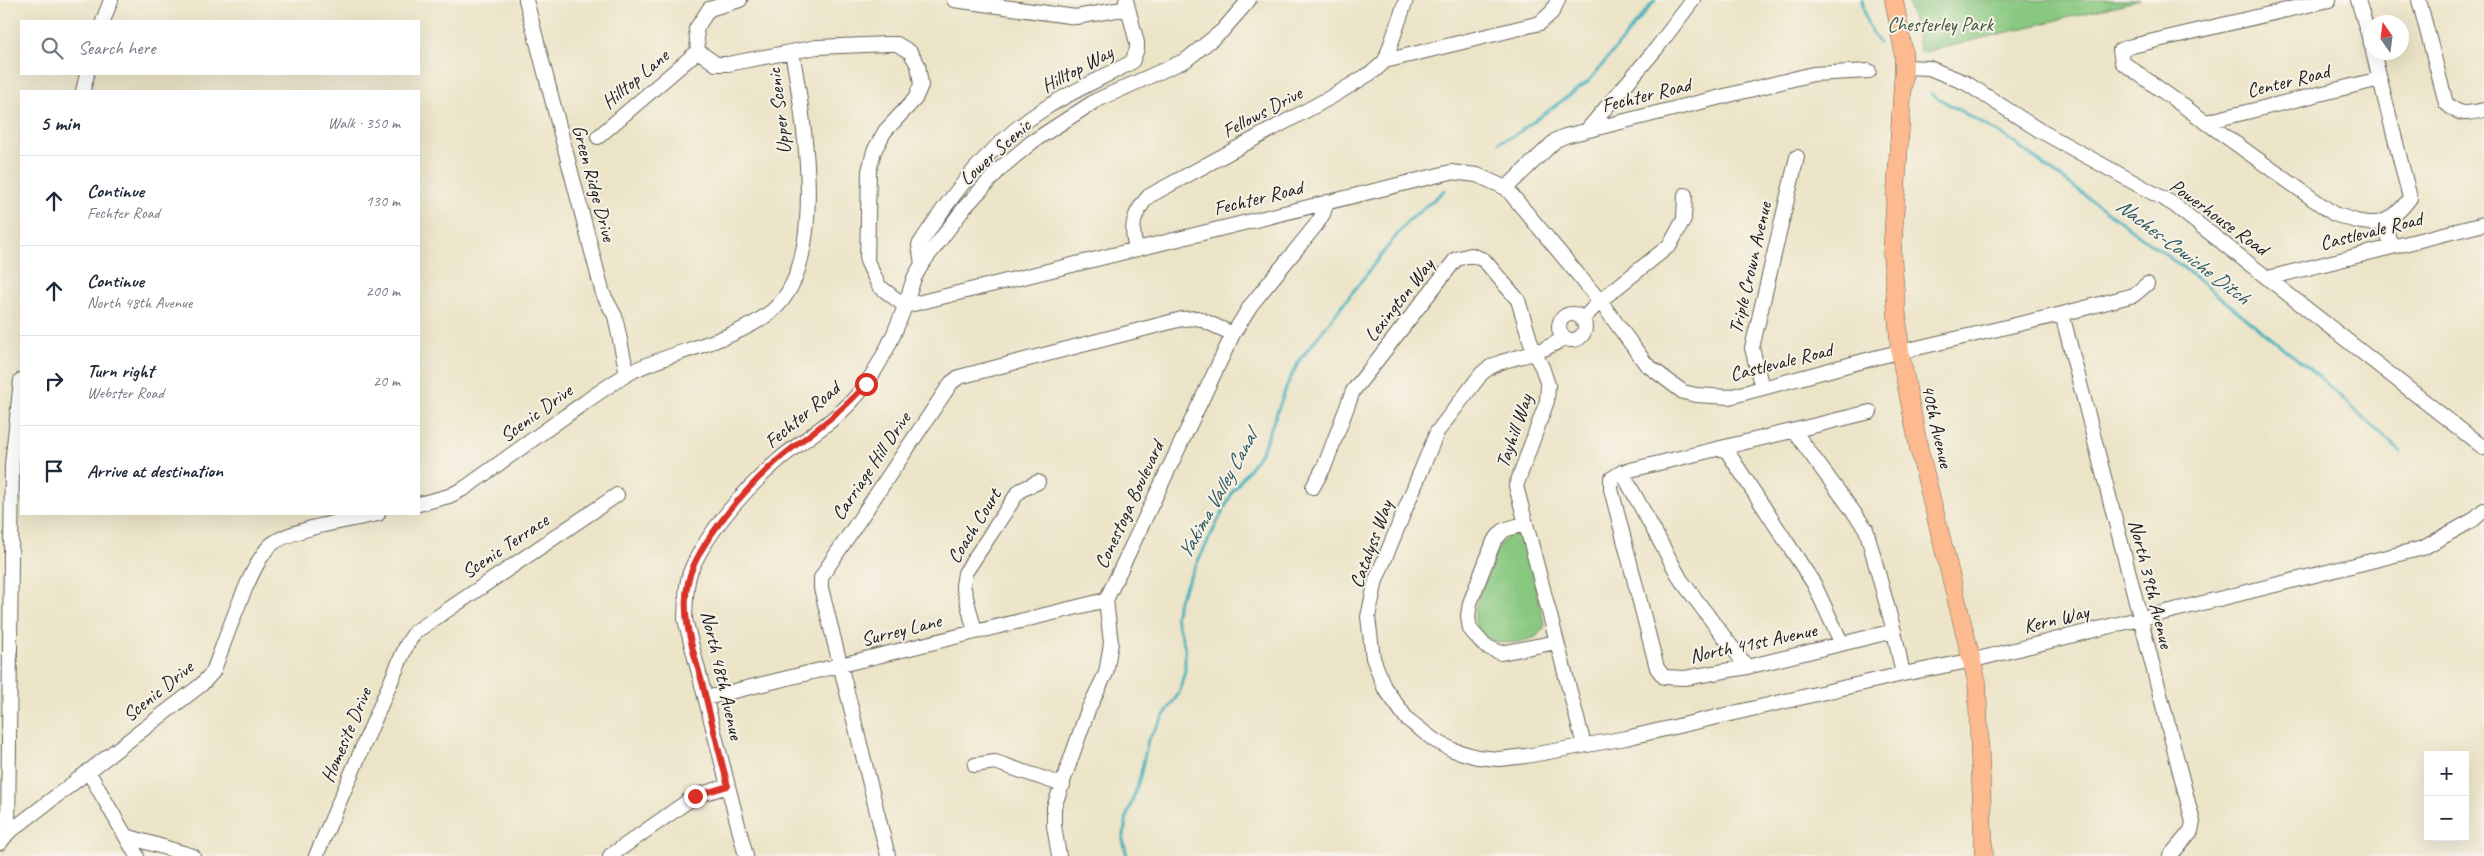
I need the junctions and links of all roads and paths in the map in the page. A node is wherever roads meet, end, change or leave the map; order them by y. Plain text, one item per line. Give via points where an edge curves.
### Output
1 (111, 0) edge
2 (526, 0) edge
3 (740, 0) edge
4 (954, 0) edge
5 (1249, 0) edge
6 (1406, 0) edge
7 (1558, 0) edge
8 (1693, 0) edge
9 (1894, 0) edge
10 (2329, 0) edge
11 (2358, 0) edge
12 (2419, 0) edge
13 (1127, 4) edge
14 (103, 20) edge
15 (2364, 20) edge
16 (698, 51) junction
17 (792, 52) junction
18 (2375, 60) edge
19 (1385, 61) junction
20 (1904, 67) junction
21 (1869, 71) dead end
22 (86, 75) edge
23 (2380, 79) junction
24 (83, 90) edge
25 (2484, 110) edge
26 (2206, 122) junction
27 (1587, 130) junction
28 (598, 137) dead end
29 (1797, 157) dead end
30 (1506, 188) junction
31 (1685, 195) dead end
32 (1327, 202) junction
33 (2384, 222) junction
34 (2484, 224) edge
35 (2391, 246) junction
36 (1136, 249) junction
37 (922, 264) junction
38 (2268, 278) junction
39 (2147, 284) dead end
40 (1600, 301) junction
41 (905, 306) junction
42 (2062, 314) junction
43 (1582, 320) junction
44 (1232, 334) junction
45 (1565, 338) junction
46 (1900, 352) junction
47 (677, 353) joint
48 (1534, 353) junction
49 (627, 374) junction
50 (20, 386) edge
51 (1762, 388) junction
52 (1870, 412) dead end
53 (1794, 431) junction
54 (1725, 448) junction
55 (2484, 448) edge
56 (6, 465) edge
57 (1622, 472) junction
58 (1038, 482) dead end
59 (1313, 487) dead end
60 (617, 495) dead end
61 (420, 504) edge
62 (2484, 510) edge
63 (729, 511) joint
64 (374, 515) edge
65 (1526, 524) junction
66 (1106, 600) junction
67 (2139, 619) junction
68 (1894, 631) junction
69 (415, 632) joint
70 (975, 632) junction
71 (1557, 642) junction
72 (1842, 644) junction
73 (1974, 660) junction
74 (838, 666) junction
75 (1747, 668) junction
76 (1903, 674) junction
77 (706, 698) junction
78 (5, 723) edge
79 (1626, 738) joint
80 (1584, 745) junction
81 (975, 765) dead end
82 (88, 771) junction
83 (1063, 785) junction
84 (728, 786) junction
85 (126, 836) junction
86 (4, 838) edge
87 (137, 856) edge
88 (193, 856) edge
89 (316, 856) edge
90 (610, 856) edge
91 (746, 856) edge
92 (888, 856) edge
93 (1059, 856) edge
94 (1984, 856) edge
95 (2170, 856) edge

1 - 14 street
2 - 49 street, Green Ridge Drive via 602,294 615,316
3 - 16 street via 709,9 696,29
4 - 13 street, Hilltop Way via 1076,17
5 - 37 street, Lower Scenic via 1222,31 1186,60 1095,101 1032,142 1002,167 965,207
6 - 19 street
7 - 19 street via 1552,12 1540,23
8 - 27 street
9 - 20 main road, 40th Avenue
10 - 26 street via 2120,50 2122,62
11 - 15 street
12 - 25 street via 2446,103 2459,113
13 - 37 street, Hilltop Way via 1137,43 1132,62 1046,107 1008,135 964,181 938,216 919,245
16 - 17 street via 716,64
16 - 28 street, Hilltop Lane
17 - 41 street, Upper Scenic via 817,47 897,44 910,52 918,65 919,91 885,131 874,151 869,171 867,261 879,286
17 - 47 street, Upper Scenic via 802,108 806,168 801,265 791,289 772,311 744,328
18 - 23 street
19 - 36 street, Fellows Drive via 1333,96 1148,196 1133,218
20 - 38 street, Powerhouse Road via 1929,68 1966,83 2039,130 2173,204
20 - 46 main road, 40th Avenue via 1892,254
21 - 27 street, Fechter Road via 1813,74
22 - 24 street
23 - 26 street, Center Road
23 - 33 street via 2410,198 2398,214
26 - 33 street via 2334,214 2358,222
27 - 30 street, Fechter Road via 1556,140
29 - 51 street, Triple Crown Avenue via 1752,348
30 - 32 street, Fechter Road via 1477,174 1451,172
30 - 40 street, Castlevale Road
31 - 40 street, Catalyss Way via 1684,219 1670,244
32 - 36 street, Fechter Road
32 - 44 street, Conestoga Boulevard via 1316,225 1251,305
33 - 35 street
34 - 35 street, Castlevale Road
35 - 38 street, Castlevale Road
36 - 41 street, Fechter Road
37 - 41 street, Lower Scenic
38 - 55 street, Powerhouse Road
39 - 42 street, Castlevale Road via 2134,295
40 - 43 street, Catalyss Way
40 - 51 street, Castlevale Road via 1646,364 1683,392 1712,397
41 - 63 street, Fechter Road via 880,360 851,402 780,458
42 - 46 street, Castlevale Road
42 - 67 street, North 39th Avenue
43 - 45 street, Catalyss Way via 1585,327 1580,338
43 - 45 street via 1571,315 1563,319 1560,331
44 - 66 street, Conestoga Boulevard
44 - 74 street, Carriage Hill Drive via 1198,318 1182,319 966,374 951,383 821,578
45 - 48 street, Catalyss Way
46 - 51 street, Castlevale Road
46 - 73 main road, 40th Avenue via 1919,449
47 - 49 street, Scenic Drive
48 - 59 street, Lexington Way via 1518,300 1479,256 1456,259 1354,391 1325,466
48 - 65 street, Tayhill Way via 1542,367 1548,393 1516,486
48 - 80 street, Catalyss Way via 1500,362 1482,373 1437,432 1376,580 1368,617 1370,640 1384,687 1407,719 1453,750 1500,759
49 - 61 street, Scenic Drive via 465,488
50 - 56 street
52 - 53 street
53 - 54 street
53 - 68 street via 1866,529
54 - 57 street
54 - 72 street via 1814,584
56 - 78 street
57 - 75 street via 1681,580
57 - 75 street, North 41st Avenue via 1611,479 1611,489 1657,668 1664,676 1685,678
58 - 70 street, Coach Court via 1017,494 965,573 963,585
60 - 69 street, Scenic Terrace
62 - 67 street, Kern Way via 2473,520 2423,548
63 - 77 street, North 48th Avenue via 703,548 687,583 685,619
64 - 82 street, Scenic Drive via 290,535 271,544 256,565 213,672 188,696
65 - 71 street, Tayhill Way
65 - 71 street via 1504,530 1494,541 1470,602 1470,629 1485,646 1501,653
66 - 70 street, Surrey Lane
66 - 83 street, Conestoga Boulevard via 1110,659 1088,710
67 - 73 street, Kern Way
67 - 95 street, North 39th Avenue via 2192,822 2191,831
68 - 72 street, North 41st Avenue
68 - 76 street
69 - 89 street, Homesite Drive
70 - 74 street, Surrey Lane
71 - 80 street, Tayhill Way
72 - 75 street, North 41st Avenue
73 - 76 street, Kern Way
73 - 94 main road, 40th Avenue
74 - 77 street, Surrey Lane
74 - 92 street, Carriage Hill Drive
76 - 79 street, Kern Way
77 - 84 street, North 48th Avenue
78 - 86 street
79 - 80 street, Catalyss Way
81 - 83 street via 995,762
82 - 85 street
82 - 86 street, Scenic Drive
83 - 93 street, Conestoga Boulevard via 1054,807 1054,832
84 - 90 street via 695,796
84 - 91 street, North 48th Avenue
85 - 87 street
85 - 88 street

